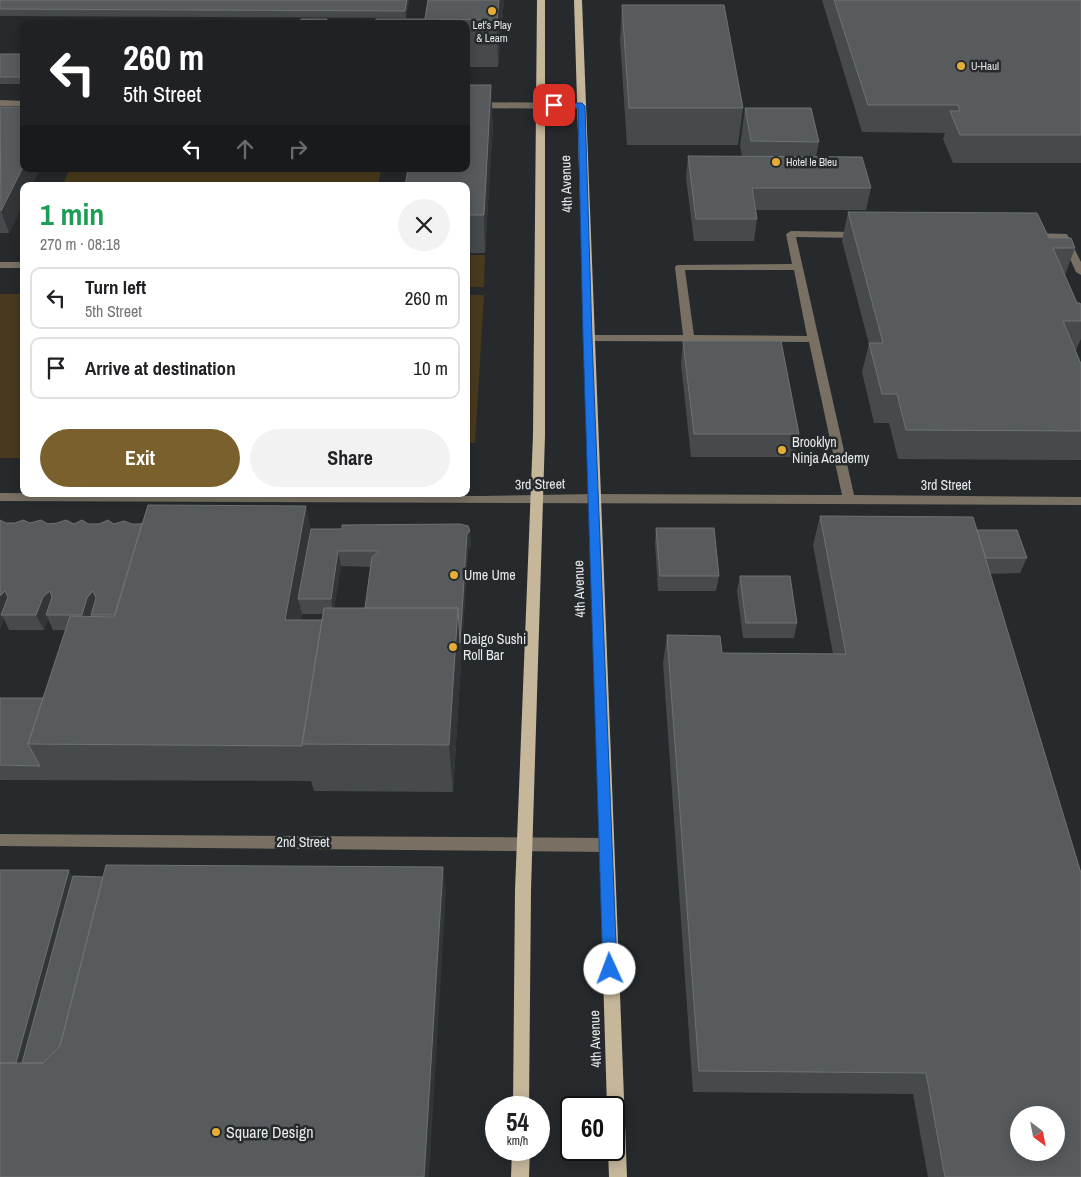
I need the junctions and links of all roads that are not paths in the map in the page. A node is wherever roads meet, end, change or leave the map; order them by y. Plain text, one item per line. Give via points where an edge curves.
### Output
1 (541, 0) edge
2 (578, 0) edge
3 (0, 103) edge
4 (20, 104) edge
5 (470, 105) edge
6 (540, 105) junction
7 (582, 106) junction
8 (869, 235) edge
9 (1025, 236) edge
10 (0, 265) edge
11 (20, 265) edge
12 (798, 267) junction
13 (1081, 272) edge
14 (588, 338) junction
15 (689, 338) junction
16 (813, 339) junction
17 (0, 497) edge
18 (594, 498) junction
19 (537, 499) junction
20 (849, 500) junction
21 (1081, 501) edge
22 (0, 840) edge
23 (525, 844) junction
24 (606, 845) junction
25 (521, 1096) edge
26 (521, 1161) edge
27 (520, 1177) edge
28 (618, 1177) edge

1 - 6 main road, 4th Avenue
2 - 7 main road, 4th Avenue
3 - 4 street
5 - 6 street
6 - 7 street
6 - 19 main road, 4th Avenue
7 - 14 main road, 4th Avenue
8 - 12 street via 791,234
9 - 13 street via 1064,236
10 - 11 street
12 - 15 street via 680,267
12 - 16 street
14 - 15 street
14 - 18 main road, 4th Avenue
15 - 16 street
16 - 20 street
17 - 19 street, 3rd Street
18 - 19 street, 3rd Street
18 - 20 street, 3rd Street
18 - 24 main road, 4th Avenue
19 - 23 main road, 4th Avenue
20 - 21 street, 3rd Street
22 - 23 street, 2nd Street
23 - 24 street, 2nd Street
23 - 25 main road, 4th Avenue
24 - 28 main road, 4th Avenue
26 - 27 main road

